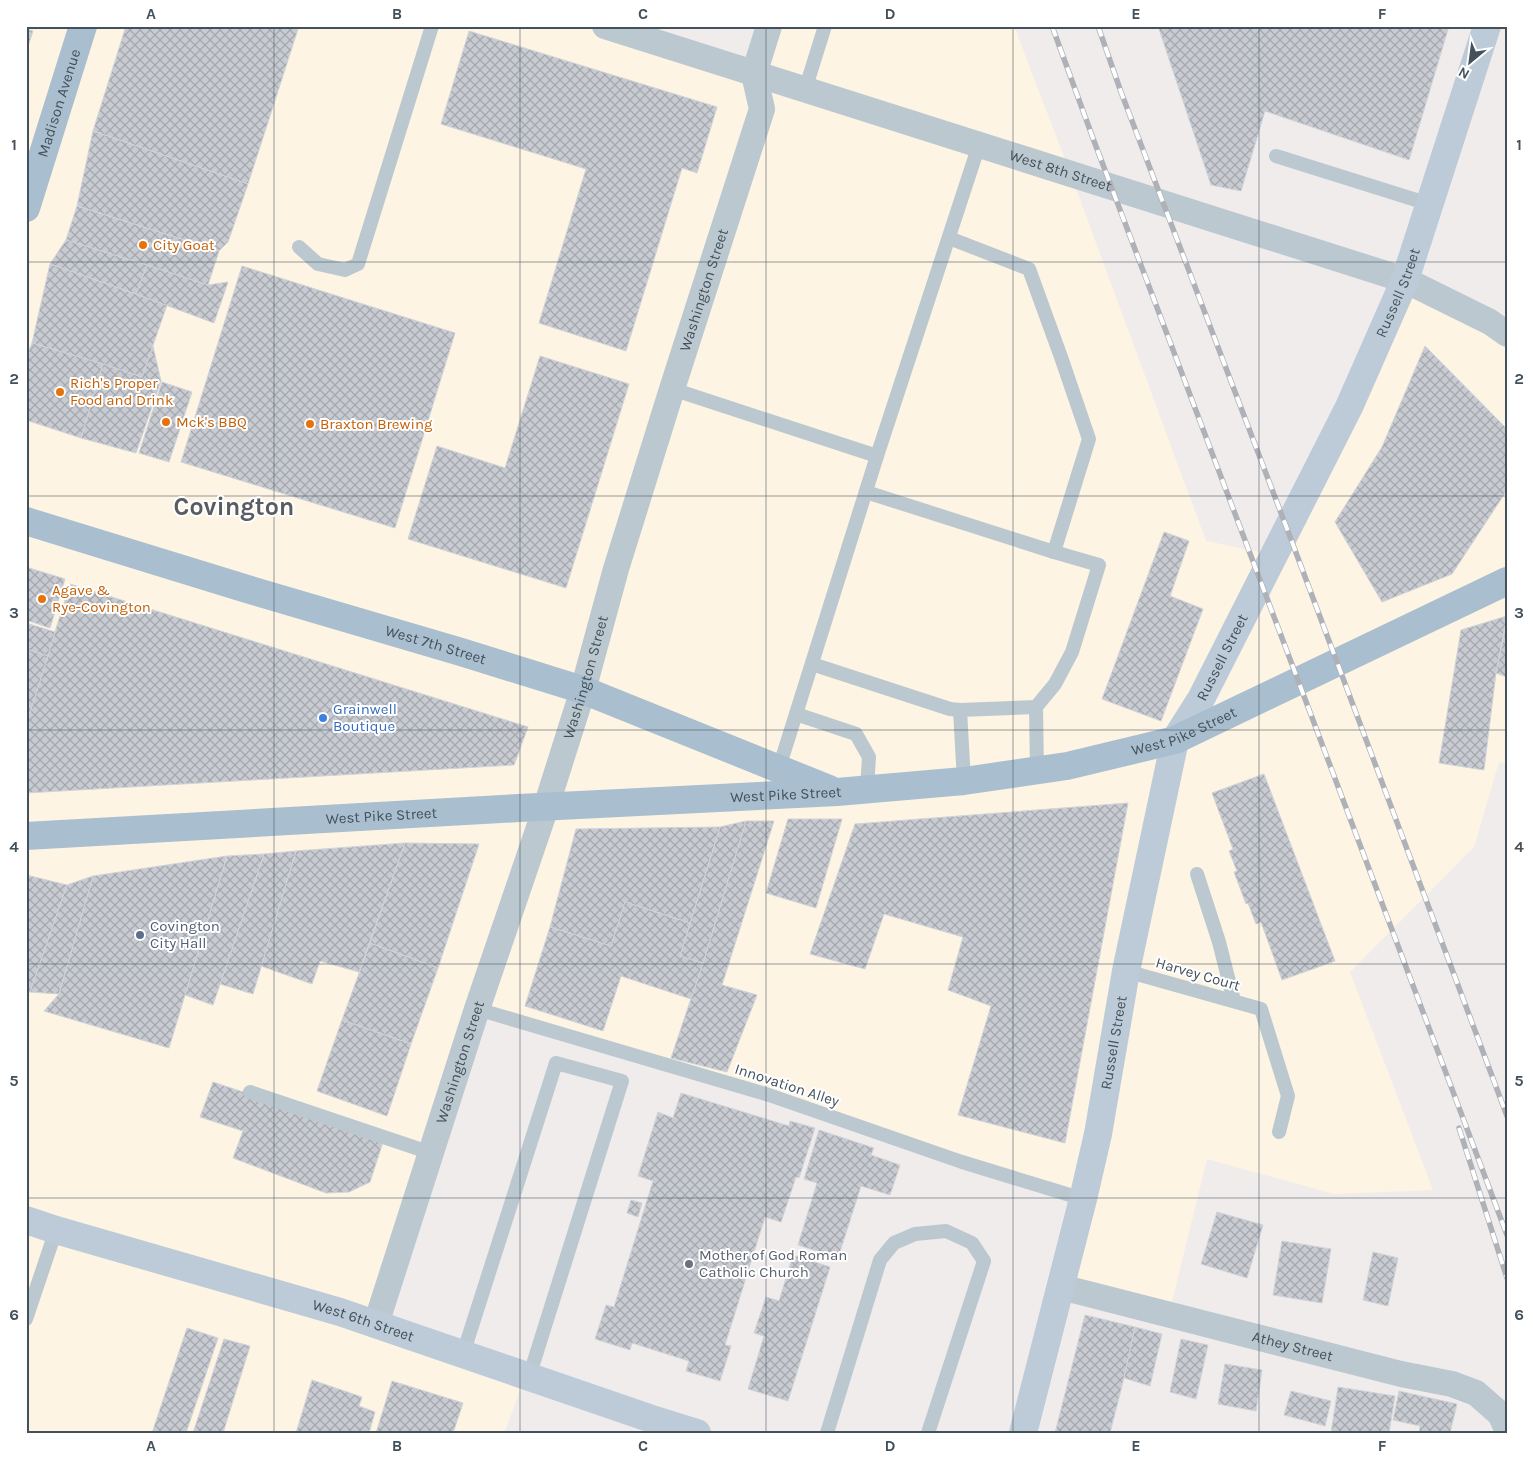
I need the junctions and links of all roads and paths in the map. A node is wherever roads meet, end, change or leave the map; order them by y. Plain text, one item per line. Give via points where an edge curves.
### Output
1 (83, 26) edge
2 (432, 26) edge
3 (604, 26) edge
4 (769, 26) edge
5 (825, 26) edge
6 (1487, 26) edge
7 (754, 74) junction
8 (805, 90) junction
9 (980, 144) junction
10 (1276, 156) dead end
11 (1429, 204) junction
12 (26, 208) edge
13 (949, 238) junction
14 (299, 248) dead end
15 (1405, 280) junction
16 (1507, 334) edge
17 (672, 389) junction
18 (877, 456) junction
19 (866, 492) junction
20 (26, 521) edge
21 (1054, 552) junction
22 (1507, 581) edge
23 (812, 664) junction
24 (582, 690) junction
25 (1036, 707) junction
26 (960, 710) junction
27 (796, 714) junction
28 (1175, 740) junction
29 (779, 768) junction
30 (1037, 771) junction
31 (964, 782) junction
32 (867, 789) junction
33 (837, 792) junction
34 (546, 806) junction
35 (26, 836) edge
36 (1197, 874) dead end
37 (1126, 971) junction
38 (1234, 1001) junction
39 (477, 1009) junction
40 (250, 1092) dead end
41 (1279, 1132) dead end
42 (431, 1153) junction
43 (1083, 1199) junction
44 (26, 1220) edge
45 (56, 1230) junction
46 (1061, 1286) junction
47 (26, 1319) edge
48 (376, 1324) junction
49 (463, 1354) junction
50 (530, 1376) junction
51 (1507, 1429) edge
52 (697, 1433) edge
53 (827, 1433) edge
54 (928, 1433) edge
55 (1023, 1433) edge

1 - 12 main road, Madison Avenue
2 - 14 lane via 358,264 345,270 318,264
3 - 7 street, West 8th Street
4 - 7 street
5 - 8 lane
6 - 11 street, Russell Street
7 - 8 street, West 8th Street
7 - 17 street, Washington Street via 762,109
8 - 9 street, West 8th Street
9 - 13 lane
9 - 15 street, West 8th Street
10 - 11 lane
11 - 15 street, Russell Street
13 - 18 lane
13 - 21 lane via 1029,269 1061,357 1088,439
15 - 16 street, West 8th Street via 1490,322
15 - 28 street, Russell Street via 1349,407 1201,699
17 - 18 lane
17 - 24 street, Washington Street
18 - 19 lane
19 - 21 lane
19 - 23 lane
20 - 24 main road, West 7th Street
21 - 25 lane via 1099,565 1072,652 1055,684
22 - 28 main road, West Pike Street
23 - 26 lane
23 - 27 lane
24 - 29 main road, West 7th Street
24 - 34 street, Washington Street
25 - 26 lane
25 - 30 lane
26 - 31 lane
27 - 29 lane
27 - 32 lane via 856,734 869,757
28 - 30 main road, West Pike Street
28 - 37 street, Russell Street
29 - 33 main road, West 7th Street
30 - 31 main road, West Pike Street
31 - 32 main road, West Pike Street
32 - 33 main road, West Pike Street
33 - 34 main road, West Pike Street
34 - 35 main road, West Pike Street
34 - 39 street, Washington Street
36 - 38 lane
37 - 38 lane, Harvey Court
37 - 43 street, Russell Street via 1098,1134
38 - 41 lane, Harvey Court via 1261,1009 1288,1096
39 - 42 street, Washington Street
39 - 43 lane, Innovation Alley via 769,1094 962,1162
40 - 42 lane
42 - 48 street, Washington Street
43 - 46 street, Russell Street
44 - 45 street, West 6th Street
45 - 47 lane
45 - 48 street, West 6th Street
46 - 51 street, Athey Street via 1401,1374 1452,1384 1476,1393 1500,1414
46 - 55 street, Russell Street
48 - 49 street, West 6th Street
49 - 50 street, West 6th Street
49 - 50 lane via 556,1063 622,1081
50 - 52 street, West 6th Street
53 - 54 lane via 880,1260 894,1243 915,1234 946,1231 972,1243 984,1261

